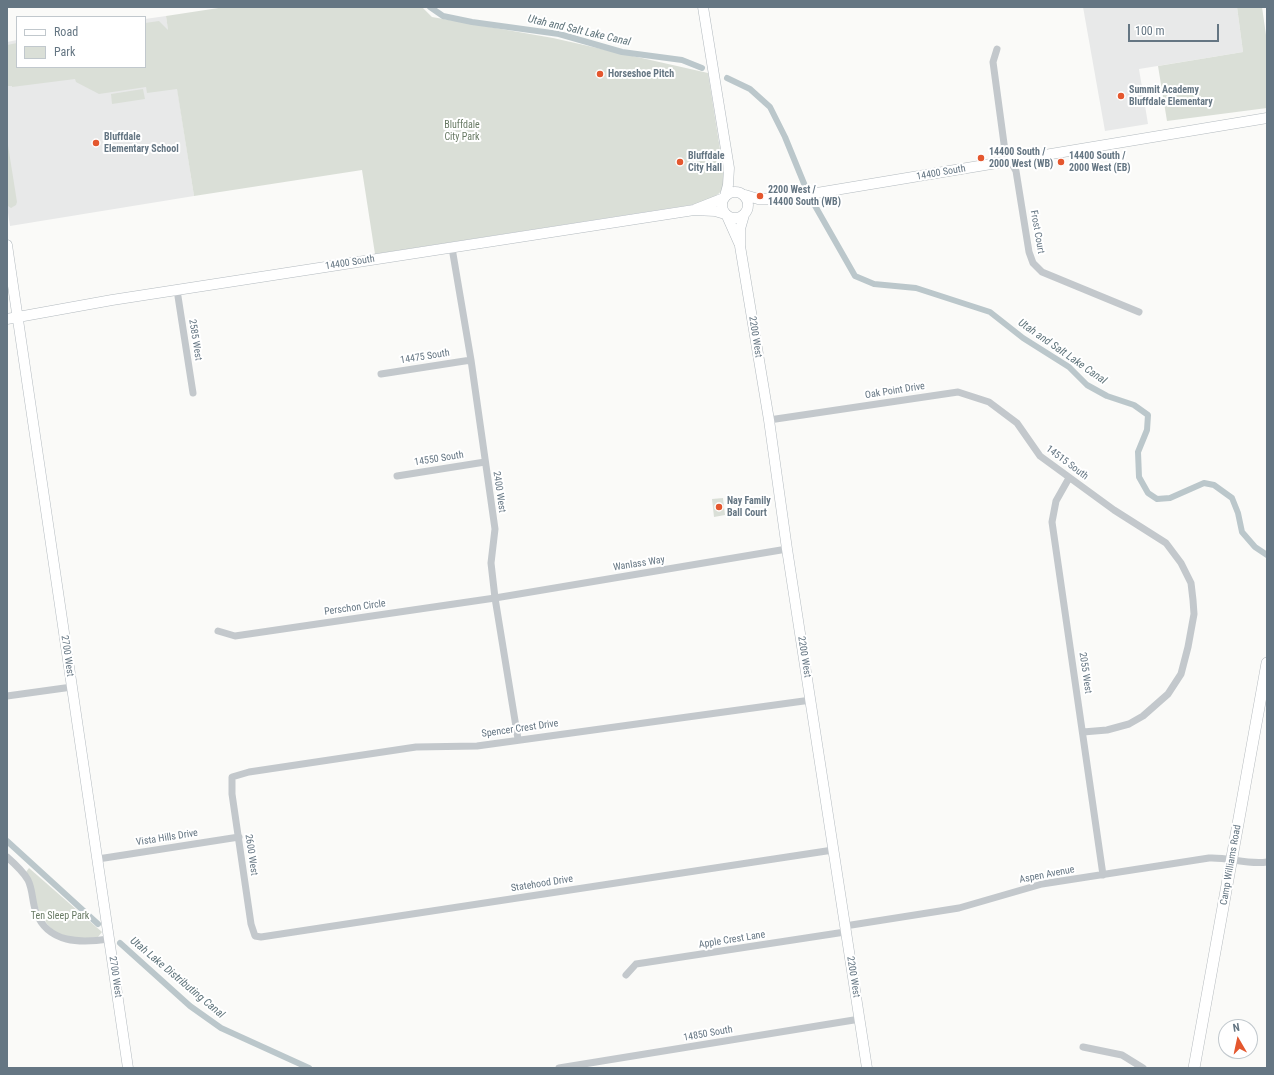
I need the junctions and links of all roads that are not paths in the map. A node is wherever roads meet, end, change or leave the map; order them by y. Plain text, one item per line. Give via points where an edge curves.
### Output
1 (703, 7) edge
2 (996, 49) dead end
3 (1267, 118) edge
4 (1010, 160) junction
5 (729, 168) junction
6 (743, 194) junction
7 (724, 197) junction
8 (780, 199) junction
9 (694, 210) junction
10 (745, 214) junction
11 (726, 215) junction
12 (7, 245) edge
13 (740, 246) junction
14 (452, 248) junction
15 (177, 290) junction
16 (1139, 312) dead end
17 (12, 318) edge
18 (471, 360) junction
19 (381, 374) dead end
20 (193, 393) dead end
21 (769, 420) junction
22 (1017, 423) joint
23 (485, 462) junction
24 (397, 476) dead end
25 (1069, 478) junction
26 (787, 549) junction
27 (495, 598) junction
28 (218, 631) dead end
29 (1267, 663) edge
30 (72, 687) junction
31 (7, 696) edge
32 (811, 700) junction
33 (1083, 732) junction
34 (518, 739) junction
35 (232, 777) joint
36 (239, 837) junction
37 (832, 850) junction
38 (7, 857) edge
39 (98, 859) junction
40 (1232, 860) junction
41 (1267, 862) edge
42 (1103, 875) junction
43 (845, 929) junction
44 (255, 936) joint
45 (110, 939) junction
46 (626, 975) dead end
47 (860, 1019) junction
48 (1083, 1047) dead end
49 (128, 1068) edge
50 (560, 1068) edge
51 (867, 1068) edge
52 (1143, 1068) edge
53 (1194, 1068) edge

1 - 5 street
2 - 4 street, Frost Court via 992,62 1005,151
3 - 4 street, 14400 South
4 - 8 street, 14400 South
4 - 16 street, Frost Court via 1016,171 1033,263 1042,272
5 - 6 street
5 - 7 street
6 - 7 street via 732,192
6 - 8 street, 14400 South via 758,199
6 - 10 street via 748,203
7 - 9 street, 14400 South
7 - 11 street via 722,207
8 - 10 street, 14400 South
9 - 11 street, 14400 South via 715,211
9 - 14 street, 14400 South
10 - 11 street via 736,218
10 - 13 street, 2200 West via 740,228
11 - 13 street, 2200 West
12 - 17 street, 2700 West
13 - 21 street, 2200 West
14 - 15 street, 14400 South
14 - 18 street, 2400 West
15 - 17 street, 14400 South
15 - 20 street, 2585 West
17 - 30 street, 2700 West
18 - 19 street, 14475 South
18 - 23 street, 2400 West
21 - 22 street, Oak Point Drive via 958,392 990,402
21 - 26 street, 2200 West
22 - 25 street, 14515 South via 1040,456
23 - 24 street, 14550 South
23 - 27 street, 2400 West via 495,529 491,563
25 - 33 street, 2055 West via 1056,501 1052,522
25 - 33 street, 14515 South via 1166,543 1191,582 1194,614 1181,674 1156,707 1129,724 1107,730
26 - 27 street, Wanlass Way
26 - 32 street, 2200 West
27 - 28 street, Perschon Circle via 235,636
27 - 34 street, 2400 West
29 - 40 main road, Camp Williams Road
30 - 31 street
30 - 39 street, 2700 West
32 - 34 street, Spencer Crest Drive
32 - 37 street, 2200 West
33 - 42 street, 2055 West
34 - 35 street, Spencer Crest Drive via 477,746 416,747 249,772
35 - 36 street, 2600 West
36 - 39 street, Vista Hills Drive
36 - 44 street, 2600 West via 250,918
37 - 43 street, 2200 West
37 - 44 street, Statehood Drive
38 - 45 street via 24,873 37,914 51,932 71,941
39 - 45 street, 2700 West
40 - 41 street, Aspen Avenue via 1254,864
40 - 42 street, Aspen Avenue via 1209,858
40 - 53 main road, Camp Williams Road
42 - 43 street, Aspen Avenue via 1042,884 959,908
43 - 46 street, Apple Crest Lane via 636,964
43 - 47 street, 2200 West
45 - 49 street, 2700 West
47 - 50 street, 14850 South
47 - 51 street, 2200 West
48 - 52 street via 1122,1055

